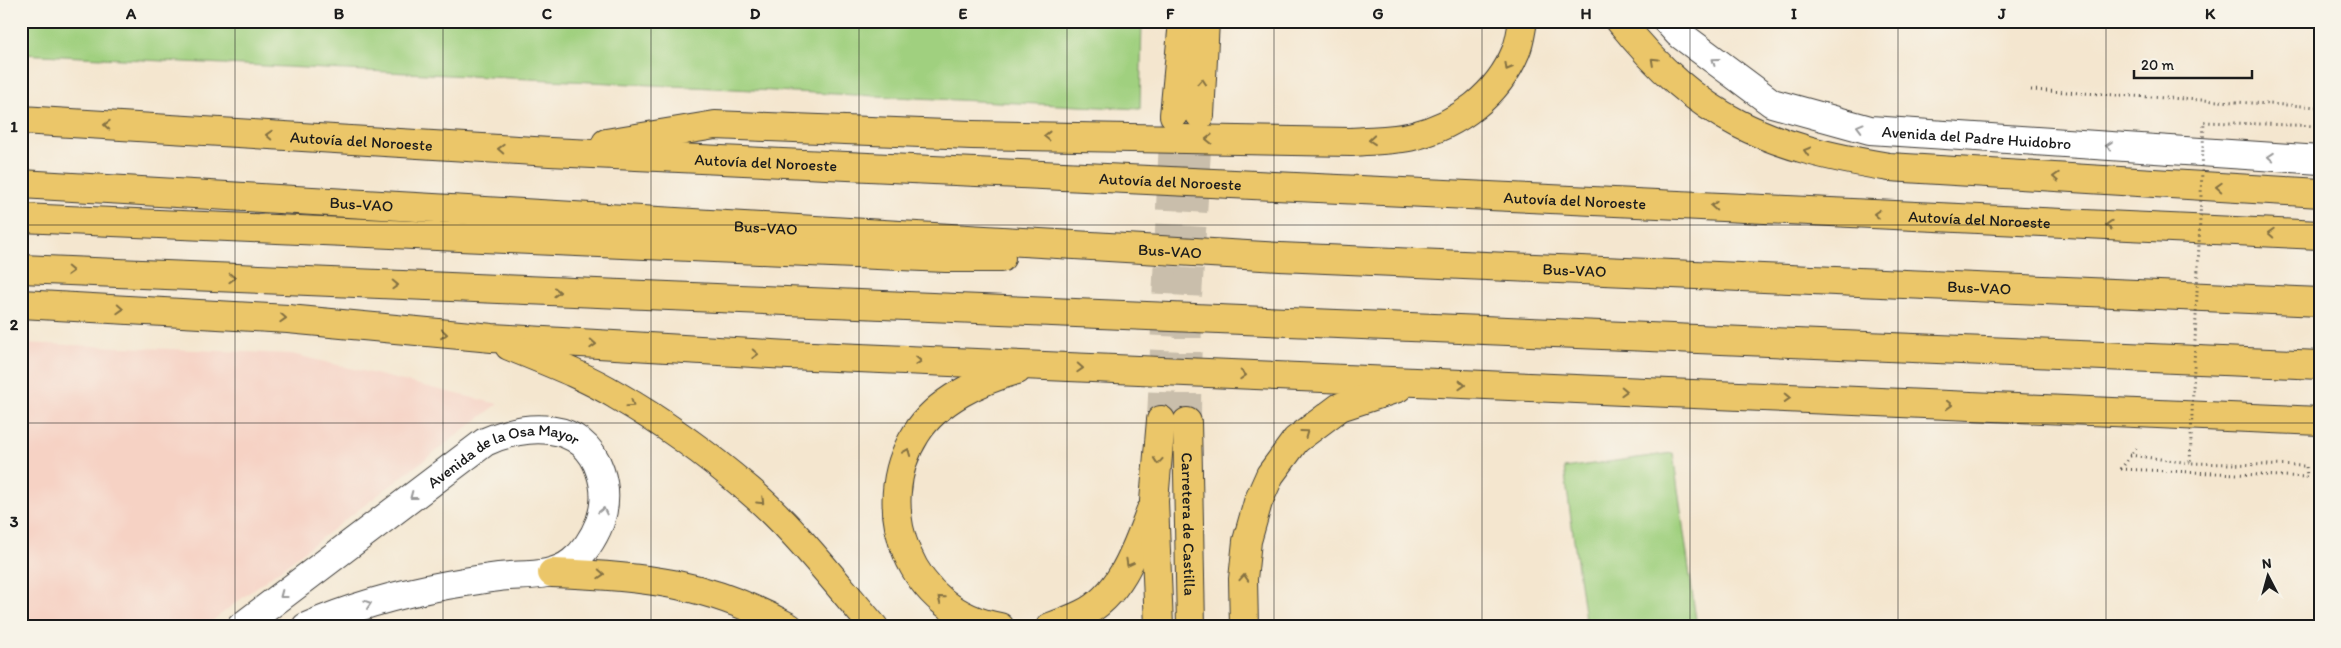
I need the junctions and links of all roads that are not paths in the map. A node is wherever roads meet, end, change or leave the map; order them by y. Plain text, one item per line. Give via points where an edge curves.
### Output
1 (1183, 21) edge
2 (1205, 21) edge
3 (1211, 21) edge
4 (1522, 21) edge
5 (1620, 21) edge
6 (1666, 21) edge
7 (1205, 49) junction
8 (21, 120) edge
9 (550, 152) junction
10 (2320, 160) edge
11 (21, 184) edge
12 (2320, 193) edge
13 (21, 218) edge
14 (2320, 236) edge
15 (1280, 257) junction
16 (21, 269) edge
17 (2320, 302) edge
18 (21, 304) edge
19 (492, 338) junction
20 (1032, 365) junction
21 (2320, 365) edge
22 (1413, 383) junction
23 (2320, 421) edge
24 (1154, 501) junction
25 (552, 572) junction
26 (241, 627) edge
27 (306, 627) edge
28 (789, 627) edge
29 (874, 627) edge
30 (1000, 627) edge
31 (1050, 627) edge
32 (1159, 627) edge
33 (1190, 627) edge
34 (1244, 627) edge

1 -> 7 highway via 1187,115
2 - 7 highway
3 - 7 highway
4 -> 9 highway via 1514,56 1484,99 1448,125 1411,136 1351,142 972,135 715,126
12 -> 5 highway via 1889,167 1830,158 1740,127 1705,106 1645,52
10 -> 6 street, Avenida del Padre Huidobro via 1870,130 1772,103
9 -> 8 highway, Autovía del Noroeste
14 -> 9 highway, Autovía del Noroeste
11 - 15 highway, Bus-VAO
13 - 15 highway via 946,258
15 - 17 highway, Bus-VAO
16 -> 21 highway
18 -> 19 highway via 340,322
19 -> 20 highway via 789,356
19 -> 29 highway via 616,394 678,435 749,490 787,526
20 -> 22 highway
30 -> 20 highway via 975,621 960,613 936,595 918,574 899,530 897,487 916,432 944,405 996,376
22 -> 23 highway
34 -> 22 highway via 1243,579 1247,541 1270,475 1296,440 1340,407
24 -> 31 highway via 1134,554 1112,589 1084,613
24 - 32 highway
33 -> 24 highway, Carretera de Castilla via 1174,421
25 -> 26 street, Avenida de la Osa Mayor via 572,563 594,536 604,508 605,485 597,461 581,441 549,429 507,432 485,442
27 -> 25 street, Avenida de la Osa Mayor via 394,596 500,577
25 -> 28 highway via 656,580 703,589

